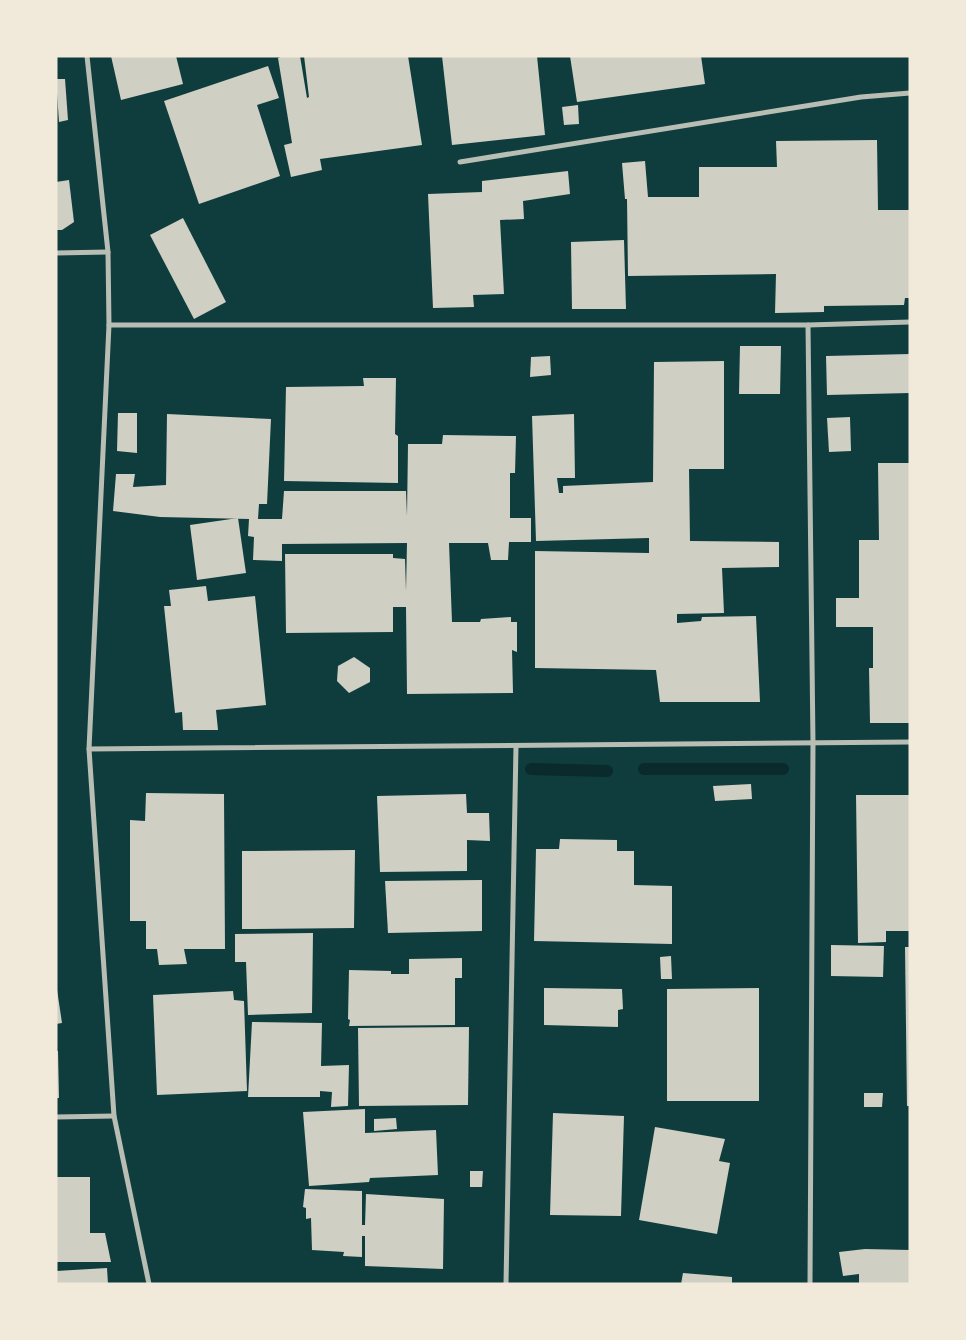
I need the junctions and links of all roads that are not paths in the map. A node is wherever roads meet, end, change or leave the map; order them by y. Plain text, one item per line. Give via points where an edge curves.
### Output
1 (87, 56) edge
2 (910, 93) edge
3 (460, 162) dead end
4 (108, 252) junction
5 (56, 253) edge
6 (910, 322) edge
7 (109, 325) junction
8 (808, 325) junction
9 (910, 742) edge
10 (813, 743) junction
11 (516, 746) junction
12 (89, 750) junction
13 (56, 1116) edge
14 (114, 1116) junction
15 (148, 1284) edge
16 (506, 1284) edge
17 (810, 1284) edge

1 - 4 street
2 - 3 street via 862,97
4 - 5 street
4 - 7 street
6 - 8 street
7 - 8 street
7 - 12 street
8 - 10 street
9 - 10 street
10 - 11 street
10 - 17 street
11 - 12 street
11 - 16 street
12 - 14 street
13 - 14 street
14 - 15 street

